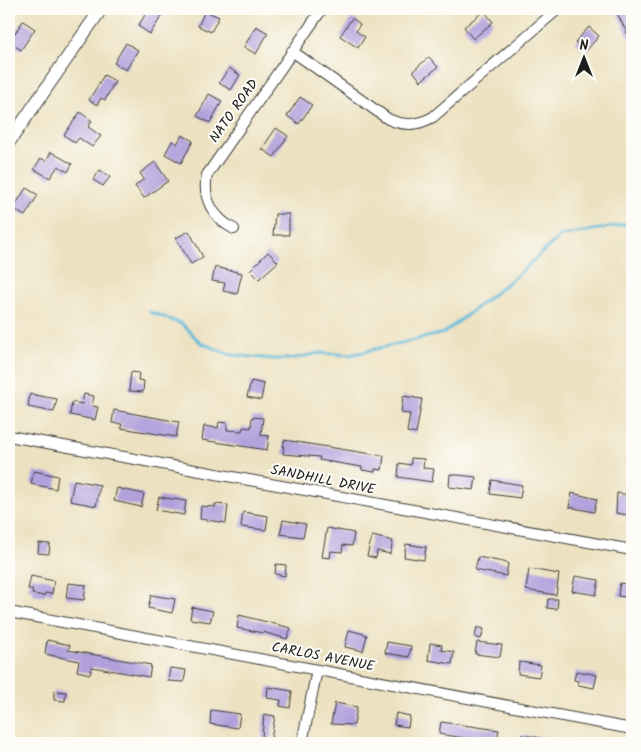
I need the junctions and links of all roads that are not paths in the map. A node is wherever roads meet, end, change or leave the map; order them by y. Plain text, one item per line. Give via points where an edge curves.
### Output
1 (101, 9) edge
2 (322, 9) edge
3 (558, 9) edge
4 (292, 51) junction
5 (9, 142) edge
6 (234, 229) dead end
7 (9, 436) edge
8 (632, 550) edge
9 (9, 612) edge
10 (317, 670) junction
11 (632, 729) edge
12 (302, 743) edge

1 - 5 street
2 - 4 street, NATO ROAD
3 - 4 street via 433,117 414,124 388,119
4 - 6 street, NATO ROAD via 207,175 208,202 220,220
7 - 8 street, SANDHILL DRIVE
9 - 10 street, CARLOS AVENUE
10 - 11 street, CARLOS AVENUE
10 - 12 street

